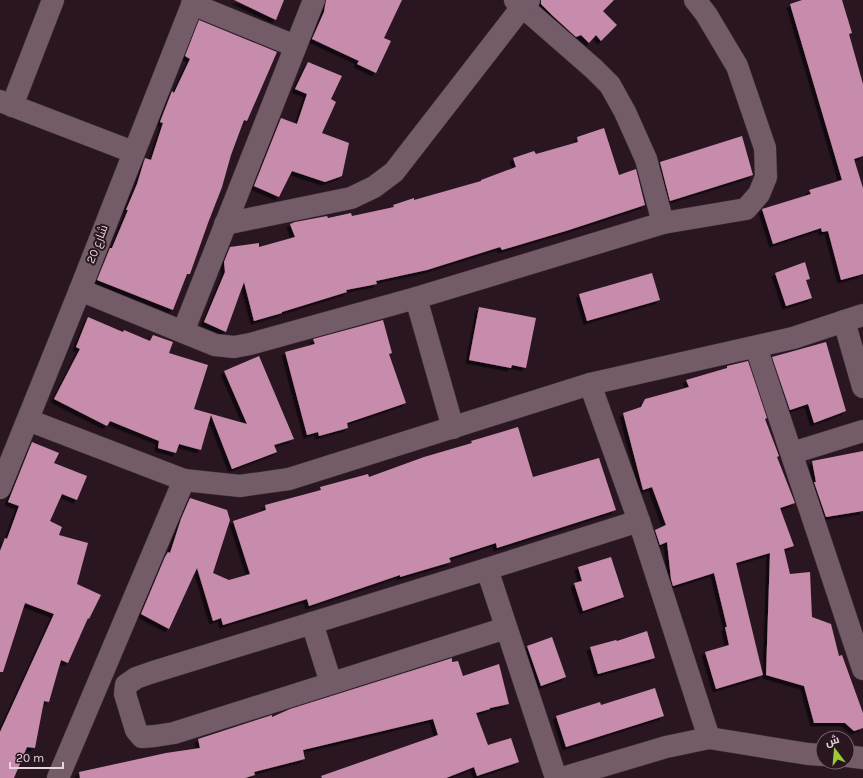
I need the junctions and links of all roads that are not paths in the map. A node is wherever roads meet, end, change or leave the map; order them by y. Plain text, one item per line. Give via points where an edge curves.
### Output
1 (54, 0) edge
2 (314, 0) edge
3 (695, 0) edge
4 (193, 2) edge
5 (522, 2) edge
6 (295, 46) junction
7 (6, 104) edge
8 (133, 152) junction
9 (663, 223) junction
10 (225, 224) junction
11 (80, 290) junction
12 (416, 298) junction
13 (853, 318) edge
14 (183, 332) junction
15 (756, 347) junction
16 (590, 384) junction
17 (863, 387) edge
18 (28, 420) junction
19 (453, 428) junction
20 (863, 431) edge
21 (792, 453) junction
22 (184, 480) junction
23 (0, 488) edge
24 (639, 521) junction
25 (487, 569) junction
26 (312, 623) junction
27 (506, 628) junction
28 (863, 669) edge
29 (331, 683) junction
30 (709, 738) junction
31 (815, 754) edge
32 (58, 778) edge
33 (556, 778) edge
34 (562, 778) edge

1 - 7 street
2 - 6 street
3 - 9 street via 737,66 765,148 766,177 759,194 746,209
4 - 6 street
4 - 8 street, شارع 20
5 - 9 street via 610,86 626,112 646,159
5 - 10 street via 394,172 374,187 351,198
6 - 10 street
7 - 8 street
8 - 11 street, شارع 20
9 - 12 street
10 - 14 street
11 - 14 street
11 - 18 street, شارع 20
12 - 14 street via 234,347 215,345
12 - 19 street
13 - 15 street
13 - 17 street
15 - 16 street
15 - 21 street
16 - 19 street
16 - 24 street
18 - 22 street
18 - 23 street, شارع 20
19 - 22 street via 289,479 240,486
20 - 21 street
21 - 28 street
22 - 32 street
24 - 25 street
24 - 30 street
25 - 26 street
25 - 27 street
26 - 29 street
26 - 29 street via 136,678 126,685 125,694 136,730 142,737 174,733
27 - 29 street
27 - 33 street
30 - 31 street
30 - 34 street via 666,747

